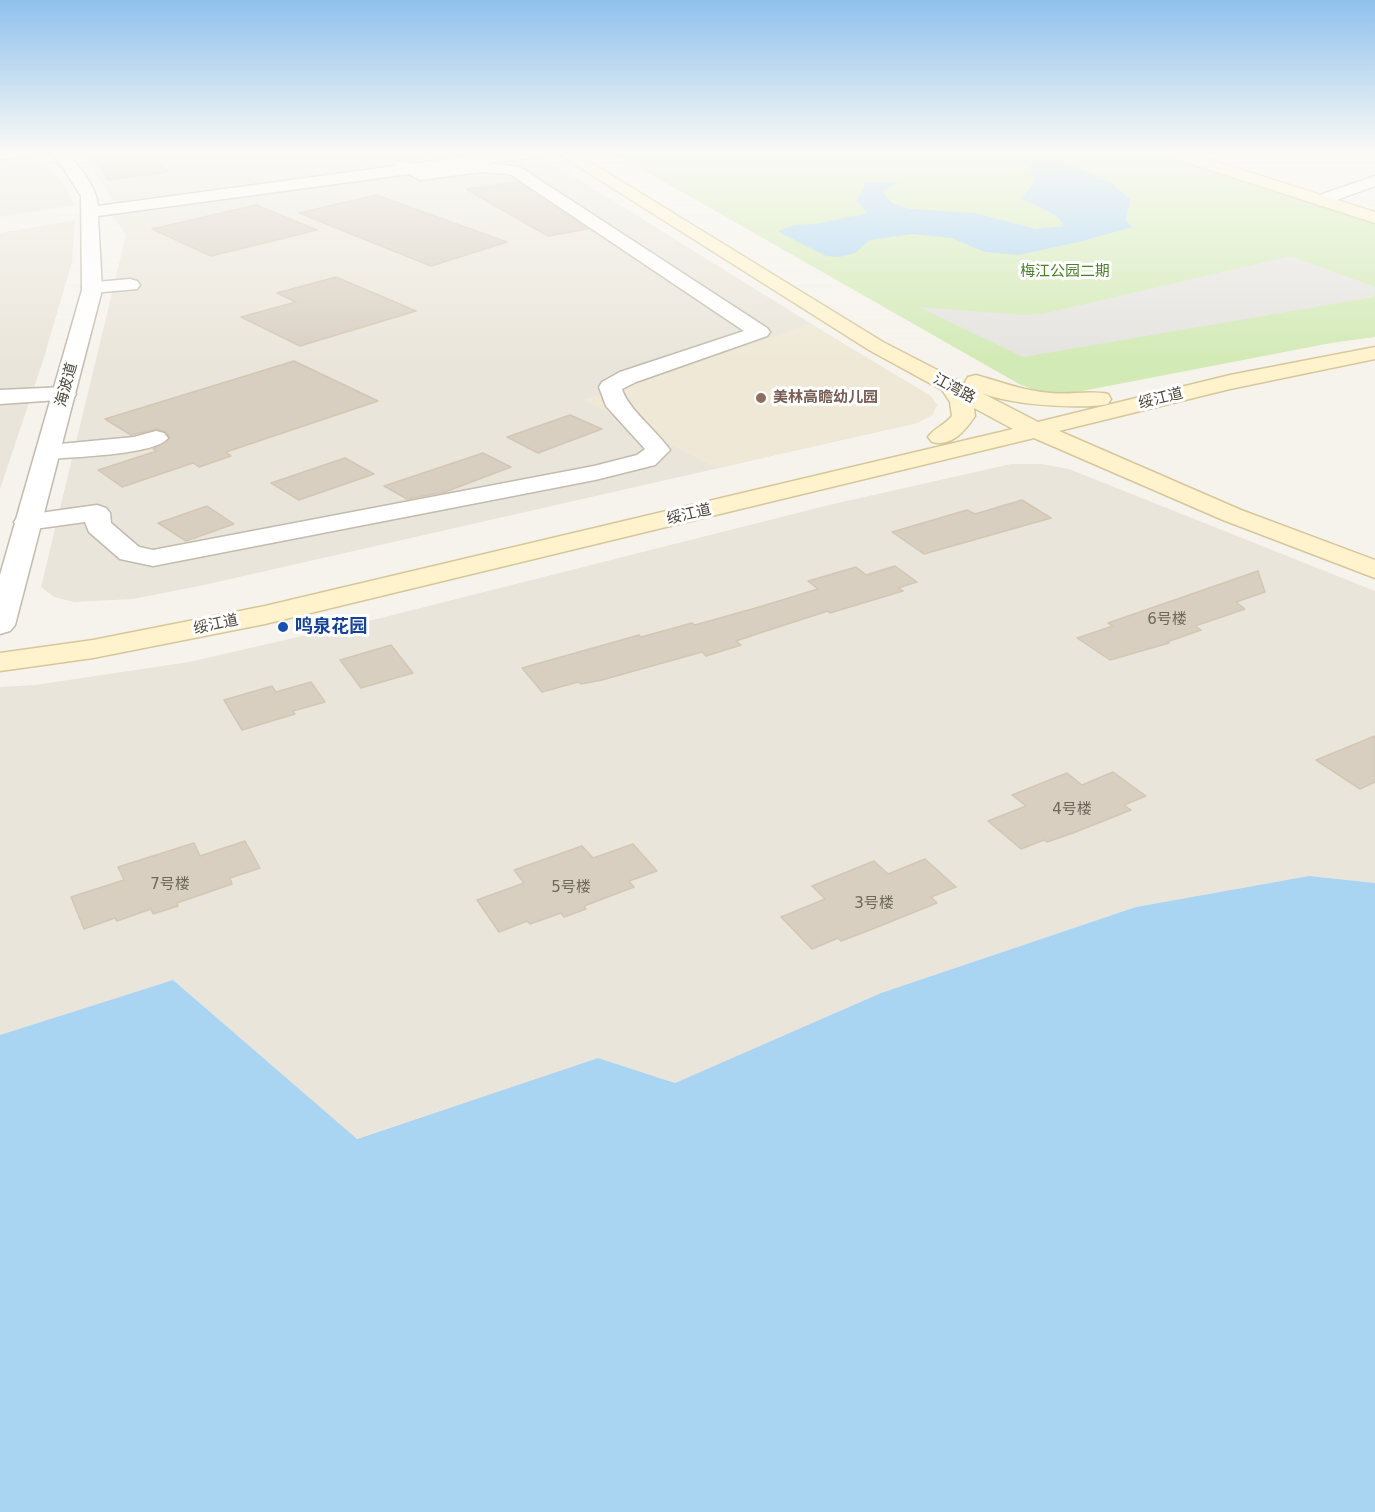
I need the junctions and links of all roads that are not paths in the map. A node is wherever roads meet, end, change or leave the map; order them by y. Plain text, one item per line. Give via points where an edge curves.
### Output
1 (90, 222) edge
2 (592, 222) edge
3 (675, 222) edge
4 (696, 222) edge
5 (130, 285) dead end
6 (92, 287) junction
7 (1375, 345) edge
8 (1375, 353) edge
9 (976, 382) junction
10 (951, 388) junction
11 (65, 394) junction
12 (0, 397) edge
13 (1114, 403) junction
14 (1025, 417) junction
15 (156, 438) dead end
16 (951, 443) junction
17 (49, 452) junction
18 (27, 522) junction
19 (1375, 555) edge
20 (1375, 570) edge
21 (0, 625) edge
22 (0, 642) edge
23 (0, 662) edge

1 - 6 street, 海波道
2 - 18 street via 760,332 628,377 610,387 614,401 658,450 646,460 153,558 130,553 98,526 97,513
3 - 10 main road, 江湾路
4 - 9 main road, 江湾路 via 819,297
5 - 6 street
6 - 11 street, 海波道
7 - 13 main road, 绥江道 via 1224,370
8 - 13 main road, 绥江道
9 - 13 main road via 1035,400
9 - 14 main road, 江湾路
9 - 14 main road
10 - 14 main road, 江湾路
10 - 16 main road via 961,402 964,416 954,429
11 - 12 street
11 - 17 street, 海波道
13 - 14 main road, 绥江道
14 - 16 main road, 绥江道
14 - 16 main road via 980,440
14 - 19 main road, 江湾路
14 - 20 main road, 江湾路 via 1232,515
15 - 17 street via 136,444
16 - 22 main road, 绥江道 via 187,612
16 - 23 main road, 绥江道 via 244,619 93,649
17 - 18 street, 海波道
18 - 21 street, 海波道

